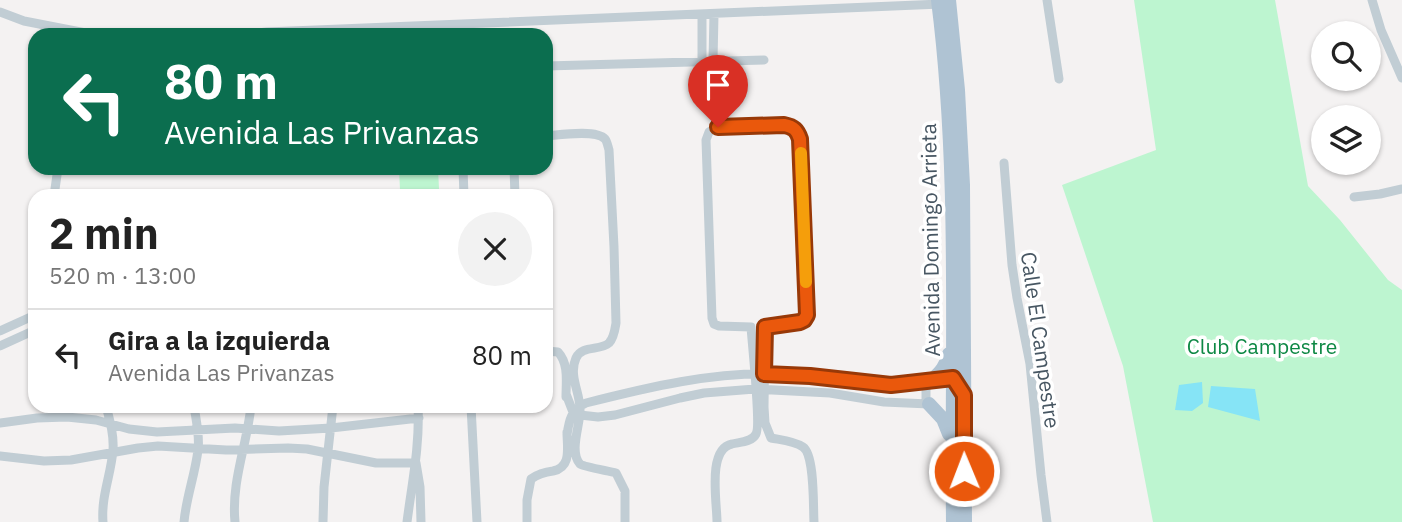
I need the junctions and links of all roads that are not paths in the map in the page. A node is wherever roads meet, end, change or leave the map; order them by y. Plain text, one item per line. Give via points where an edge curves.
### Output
1 (1047, 0) edge
2 (1372, 0) edge
3 (944, 2) edge
4 (0, 12) edge
5 (702, 14) junction
6 (714, 14) junction
7 (60, 28) edge
8 (488, 28) edge
9 (764, 60) dead end
10 (713, 61) junction
11 (702, 62) junction
12 (553, 66) edge
13 (1402, 78) edge
14 (1059, 79) dead end
15 (553, 136) edge
16 (1004, 163) dead end
17 (957, 185) junction
18 (1402, 189) edge
19 (1354, 197) dead end
20 (28, 318) edge
21 (954, 329) junction
22 (0, 331) edge
23 (28, 333) edge
24 (0, 346) edge
25 (553, 352) edge
26 (759, 374) junction
27 (929, 381) junction
28 (760, 389) junction
29 (959, 389) junction
30 (566, 394) junction
31 (927, 403) junction
32 (578, 411) junction
33 (108, 413) edge
34 (195, 413) edge
35 (250, 413) edge
36 (332, 413) edge
37 (419, 413) edge
38 (471, 413) edge
39 (419, 418) junction
40 (0, 423) edge
41 (111, 424) junction
42 (331, 428) junction
43 (248, 429) junction
44 (198, 430) junction
45 (567, 435) junction
46 (952, 448) junction
47 (198, 449) junction
48 (243, 449) junction
49 (113, 453) junction
50 (328, 454) junction
51 (0, 457) edge
52 (416, 463) junction
53 (103, 522) edge
54 (184, 522) edge
55 (235, 522) edge
56 (323, 522) edge
57 (407, 522) edge
58 (421, 522) edge
59 (477, 522) edge
60 (527, 522) edge
61 (625, 522) edge
62 (717, 522) edge
63 (814, 522) edge
64 (953, 522) edge
65 (965, 522) edge
66 (1047, 522) edge

1 - 14 street
2 - 13 street
3 - 6 street
3 - 17 main road, Avenida Domingo Arrieta
4 - 7 street
5 - 6 street
5 - 8 street
5 - 11 street
6 - 10 street
9 - 10 street
10 - 11 street
11 - 12 street
15 - 32 street via 600,135 608,150 616,323 610,342 576,358
16 - 66 street, Calle El Campestre via 1012,265 1030,364
17 - 21 main road, Avenida Domingo Arrieta
17 - 29 main road, Avenida Domingo Arrieta
18 - 19 street
20 - 22 street
21 - 27 main road via 947,363
21 - 29 main road, Avenida Domingo Arrieta
23 - 24 street
25 - 30 street via 563,358
26 - 26 street via 765,327 800,322 807,315 800,139 797,131 784,125 718,127 706,140 712,318 719,326 751,327
26 - 27 street via 891,385
26 - 28 street
26 - 32 street via 667,384 601,399
27 - 29 main road
27 - 31 street
28 - 31 street
28 - 32 street via 704,393 615,415 598,417
28 - 62 street via 757,433 727,445 718,456
28 - 63 street via 771,438 793,442 807,452
29 - 31 main road
29 - 46 main road, Avenida Domingo Arrieta
29 - 65 main road, Avenida Domingo Arrieta
30 - 32 street
30 - 45 street
31 - 46 main road via 943,419
32 - 45 street via 569,421
32 - 61 street via 577,459 585,467 616,473 625,491
33 - 41 street
34 - 44 street
35 - 43 street
36 - 42 street
37 - 39 street
38 - 59 street
39 - 42 street
39 - 52 street
40 - 41 street via 67,417
41 - 44 street via 157,432
41 - 49 street
42 - 43 street
42 - 50 street
43 - 44 street
43 - 48 street
44 - 47 street
45 - 60 street via 562,468 531,479
46 - 64 main road, Avenida Domingo Arrieta
47 - 48 street
47 - 49 street via 159,446
47 - 54 street
48 - 50 street via 288,447
48 - 55 street via 236,480
49 - 51 street via 44,461
49 - 53 street
50 - 52 street via 376,463
50 - 56 street
52 - 57 street
52 - 58 street

